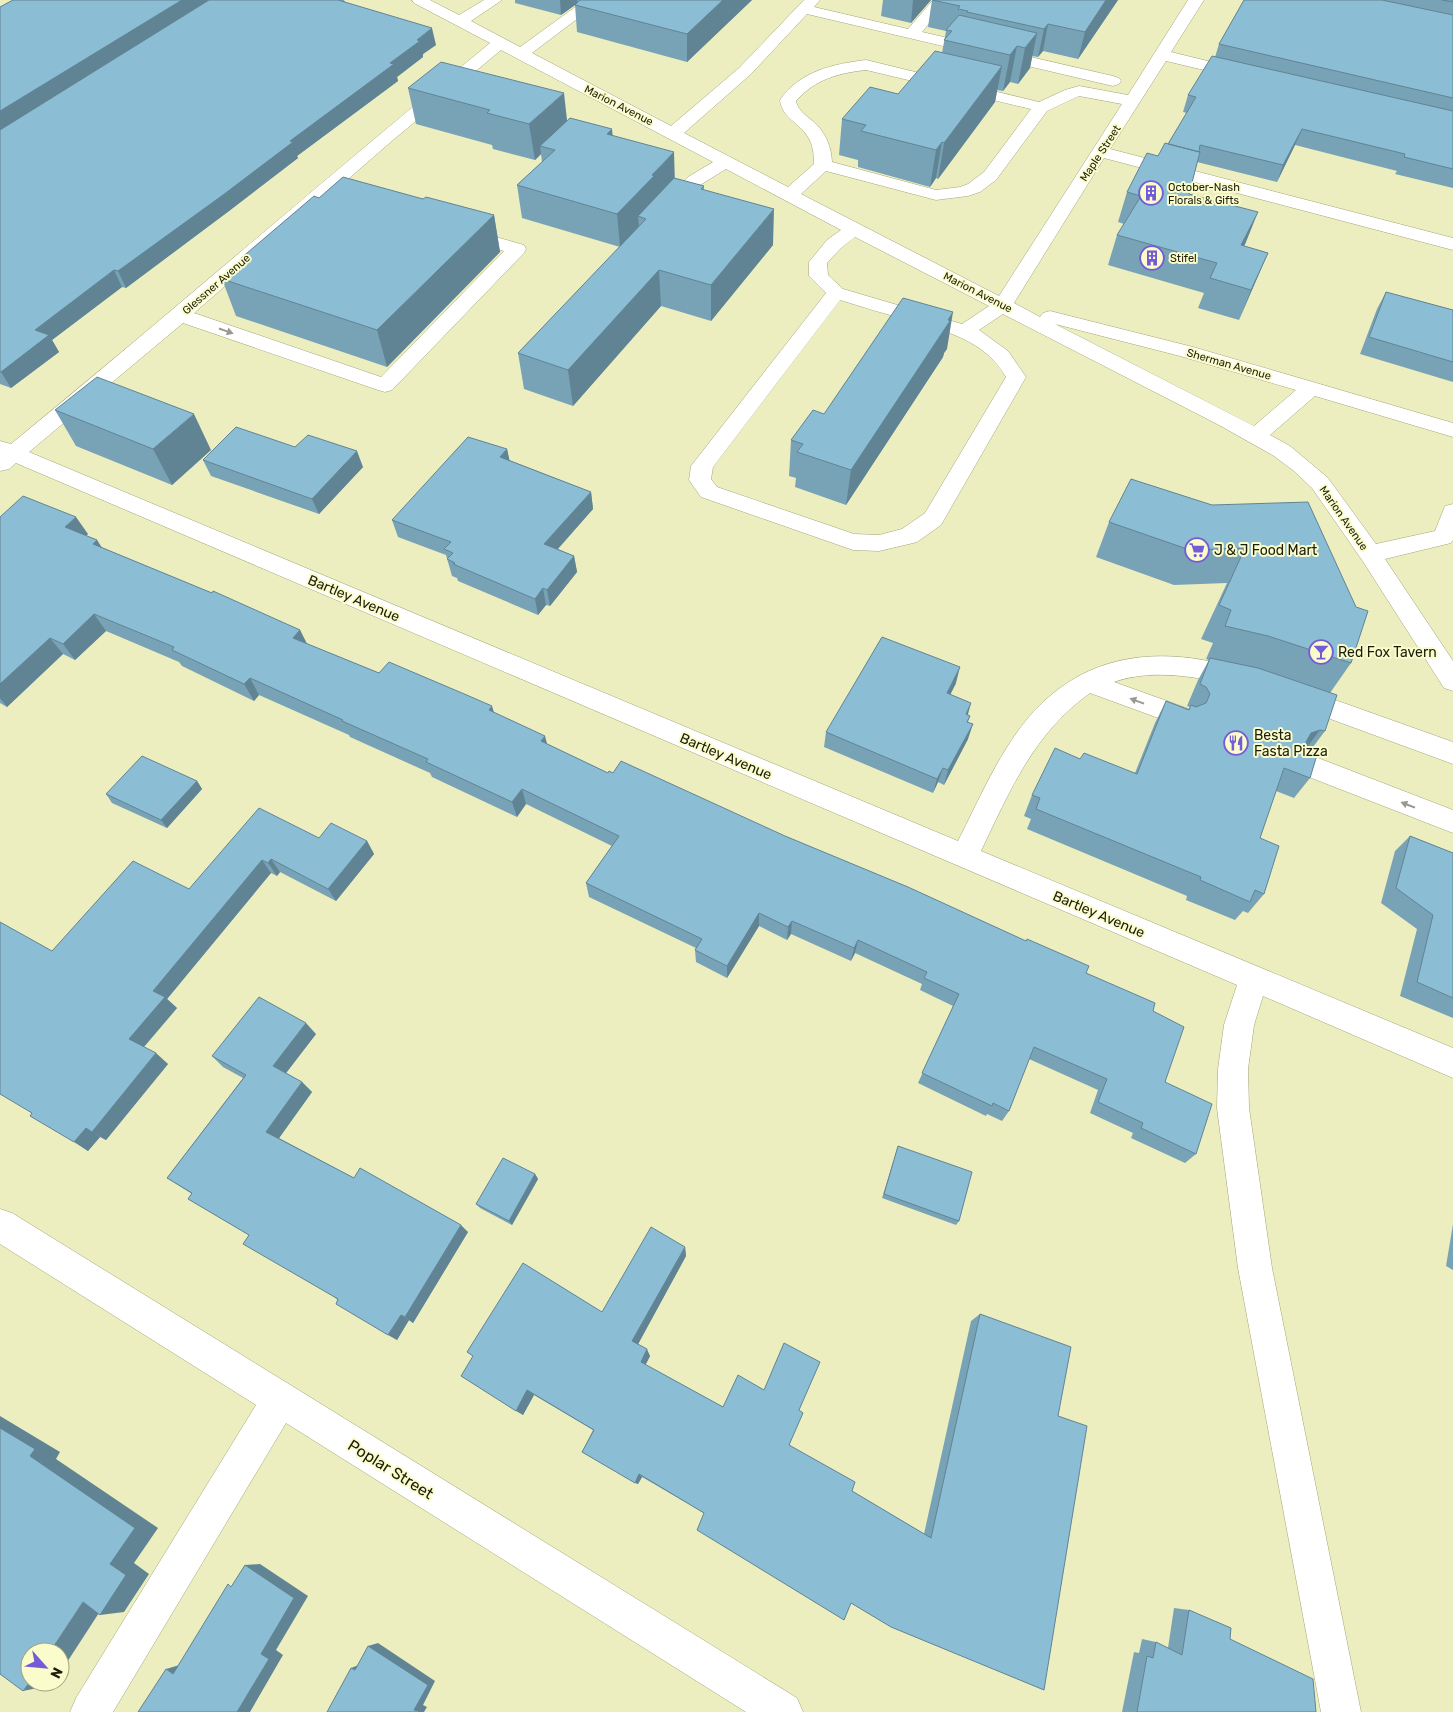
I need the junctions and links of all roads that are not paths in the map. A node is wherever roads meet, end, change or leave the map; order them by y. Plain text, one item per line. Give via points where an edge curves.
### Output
1 (419, 0) edge
2 (494, 0) edge
3 (595, 0) edge
4 (941, 0) edge
5 (1196, 0) edge
6 (808, 4) edge
7 (460, 21) junction
8 (912, 34) junction
9 (500, 43) junction
10 (521, 54) junction
11 (1162, 55) junction
12 (1259, 78) edge
13 (1137, 94) junction
14 (1041, 107) junction
15 (674, 134) junction
16 (1100, 152) junction
17 (726, 161) junction
18 (822, 165) junction
19 (320, 194) junction
20 (789, 195) junction
21 (338, 200) edge
22 (654, 224) edge
23 (854, 229) junction
24 (451, 231) edge
25 (1453, 244) edge
26 (836, 293) junction
27 (1003, 304) junction
28 (180, 315) junction
29 (965, 331) junction
30 (1311, 388) junction
31 (1453, 430) edge
32 (1256, 436) junction
33 (4, 455) edge
34 (1453, 512) edge
35 (1370, 554) junction
36 (1453, 681) edge
37 (1087, 682) junction
38 (1183, 717) edge
39 (1453, 753) edge
40 (1305, 764) edge
41 (1453, 822) edge
42 (964, 857) junction
43 (1253, 980) junction
44 (1453, 1063) edge
45 (0, 1225) edge
46 (280, 1399) junction
47 (90, 1712) edge
48 (783, 1712) edge
49 (1341, 1712) edge

1 - 7 street, Marion Avenue
2 - 7 street
3 - 10 street
4 - 8 street
5 - 11 street, Maple Street
6 - 8 street
6 - 15 street via 745,71
7 - 9 street, Marion Avenue
8 - 13 street
9 - 10 street, Marion Avenue
9 - 19 street, Glessner Avenue
10 - 15 street, Marion Avenue
11 - 12 street
11 - 13 street, Maple Street
13 - 14 street via 1071,93
13 - 16 street, Maple Street
14 - 18 street via 990,176 962,192 936,195
14 - 18 street via 866,65 841,67 810,80 796,89 788,100 789,109 819,138 823,151
15 - 17 street, Marion Avenue
16 - 25 street
16 - 27 street, Maple Street
17 - 20 street, Marion Avenue
17 - 22 street via 694,181
18 - 20 street
19 - 21 street
19 - 28 street, Glessner Avenue
20 - 23 street, Marion Avenue
23 - 26 street via 818,262 819,276
23 - 27 street, Marion Avenue
28 -> 24 street via 385,385 517,249
26 - 29 street
26 - 29 street via 702,466 700,480 709,492 853,542 879,543 909,536 933,520 1016,377 1011,367 982,339
27 - 29 street
27 - 30 street, Sherman Avenue via 1186,351
27 - 32 street, Marion Avenue
28 - 33 street, Glessner Avenue
30 - 31 street, Sherman Avenue
30 - 32 street
32 - 35 street, Marion Avenue via 1282,451 1320,484
33 - 42 street, Bartley Avenue
34 - 35 street via 1443,538
35 - 36 street, Marion Avenue
38 -> 37 street
37 - 39 street via 1128,668 1164,665 1207,671 1268,686
37 - 42 street via 1054,705 1036,724 1022,744
41 -> 40 street
42 - 43 street, Bartley Avenue
43 - 44 street, Bartley Avenue
43 - 49 street via 1239,1025 1233,1068 1233,1108 1255,1268
45 - 46 street, Poplar Street
46 - 47 street
46 - 48 street, Poplar Street

